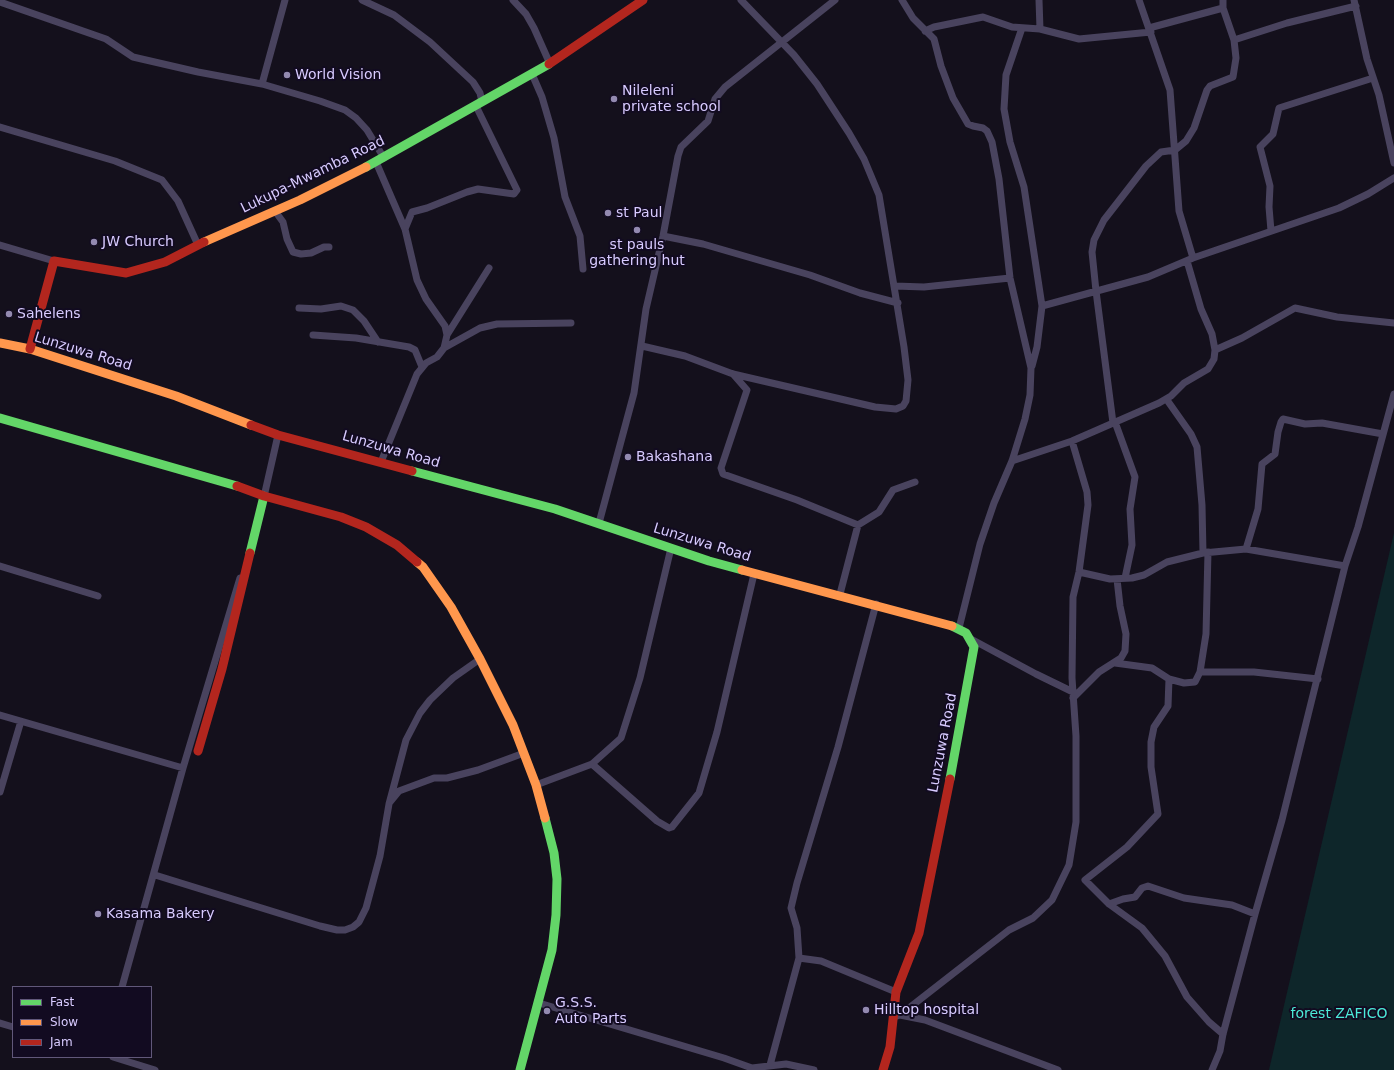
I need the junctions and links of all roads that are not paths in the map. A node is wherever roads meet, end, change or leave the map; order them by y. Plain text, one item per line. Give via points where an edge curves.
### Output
1 (285, 0) edge
2 (362, 0) edge
3 (514, 0) edge
4 (643, 0) edge
5 (742, 0) edge
6 (835, 0) edge
7 (902, 0) edge
8 (1039, 0) edge
9 (1139, 0) edge
10 (1223, 0) edge
11 (0, 2) edge
12 (1355, 3) edge
13 (1223, 8) junction
14 (1022, 28) junction
15 (1040, 29) junction
16 (1150, 30) junction
17 (925, 31) junction
18 (1234, 40) junction
19 (780, 42) junction
20 (550, 64) junction
21 (532, 74) junction
22 (1373, 78) junction
23 (262, 84) junction
24 (479, 104) junction
25 (0, 127) edge
26 (1175, 150) junction
27 (380, 160) junction
28 (1394, 163) edge
29 (1394, 178) edge
30 (274, 211) junction
31 (405, 229) junction
32 (1271, 231) junction
33 (664, 236) junction
34 (0, 245) edge
35 (198, 245) junction
36 (329, 247) dead end
37 (1190, 259) junction
38 (54, 261) junction
39 (489, 268) dead end
40 (583, 269) dead end
41 (1010, 278) junction
42 (895, 286) junction
43 (1096, 292) junction
44 (898, 303) junction
45 (1042, 306) junction
46 (299, 308) dead end
47 (1394, 323) edge
48 (571, 324) dead end
49 (313, 335) dead end
50 (447, 335) junction
51 (378, 342) junction
52 (0, 343) edge
53 (642, 346) junction
54 (444, 348) junction
55 (30, 349) junction
56 (1215, 350) junction
57 (422, 367) junction
58 (1031, 368) junction
59 (733, 374) junction
60 (1394, 394) edge
61 (1166, 400) junction
62 (0, 418) edge
63 (1114, 423) junction
64 (1383, 434) junction
65 (278, 435) junction
66 (1072, 441) junction
67 (1012, 461) junction
68 (381, 462) junction
69 (915, 482) dead end
70 (264, 496) junction
71 (599, 523) junction
72 (858, 525) junction
73 (671, 548) junction
74 (1246, 549) junction
75 (1205, 553) junction
76 (0, 566) edge
77 (1345, 566) junction
78 (1078, 572) junction
79 (754, 574) junction
80 (1121, 579) junction
81 (840, 594) junction
82 (98, 596) dead end
83 (876, 604) junction
84 (959, 628) junction
85 (971, 639) junction
86 (480, 659) junction
87 (1114, 663) junction
88 (1200, 672) junction
89 (1170, 679) junction
90 (1318, 679) junction
91 (1073, 695) junction
92 (0, 715) edge
93 (21, 721) junction
94 (198, 751) dead end
95 (524, 753) junction
96 (592, 764) junction
97 (182, 768) junction
98 (536, 785) junction
99 (0, 792) edge
100 (389, 804) junction
101 (154, 875) junction
102 (1109, 904) junction
103 (1255, 914) junction
104 (800, 958) junction
105 (122, 986) edge
106 (896, 992) junction
107 (539, 1003) junction
108 (896, 1016) junction
109 (0, 1023) edge
110 (12, 1027) edge
111 (1223, 1034) junction
112 (116, 1058) edge
113 (770, 1065) junction
114 (155, 1070) edge
115 (520, 1070) edge
116 (814, 1070) edge
117 (884, 1070) edge
118 (1058, 1070) edge
119 (1212, 1070) edge

1 - 23 street
2 - 24 street via 394,15 430,42 473,82 480,93
3 - 20 street via 534,28
4 - 20 street, Lukupa-Mwamba Road
5 - 19 street
6 - 19 street
7 - 17 street
8 - 15 street
9 - 16 street
10 - 13 street
11 - 23 street via 106,38 133,57
12 - 18 street
12 - 22 street
13 - 16 street
13 - 18 street
14 - 15 street
14 - 17 street via 983,18
14 - 45 street via 1006,75 1004,109 1010,142 1024,187
15 - 16 street via 1079,39
16 - 26 street via 1172,100
17 - 41 street via 934,39 953,98 968,124 987,131 992,142 999,179
18 - 26 street via 1236,58 1233,77 1210,86 1194,128 1186,141
19 - 33 street via 720,92 708,121 681,147 674,168
19 - 42 street via 817,84 864,159 879,195
20 - 21 street, Lukupa-Mwamba Road
21 - 24 street, Lukupa-Mwamba Road
21 - 40 street via 554,138 565,197 580,236
22 - 28 street
22 - 32 street via 1279,108 1272,134 1260,147 1269,179
23 - 27 street via 345,110 368,130
24 - 27 street, Lukupa-Mwamba Road
24 - 31 street via 517,191 514,194 478,190 467,192 414,211
25 - 35 street via 115,161 162,180 178,201
26 - 37 street via 1179,210
26 - 43 street via 1164,150 1146,166 1097,232 1092,252
27 - 30 street, Lukupa-Mwamba Road
27 - 31 street
29 - 32 street via 1339,208
30 - 35 street, Lukupa-Mwamba Road
30 - 36 street via 283,222 293,252 310,253
31 - 50 street via 417,280
32 - 37 street
33 - 44 street via 702,244 810,275 860,294
33 - 53 street via 646,309
34 - 38 street
35 - 38 street, Lukupa-Mwamba Road via 165,262 126,273
37 - 43 street via 1148,277
37 - 56 street via 1201,309 1212,334
38 - 55 street
39 - 50 street
41 - 42 street via 924,287
41 - 58 street
42 - 44 street
43 - 45 street
43 - 63 street via 1105,350 1110,411
44 - 59 street via 908,390 906,401 896,410
45 - 58 street via 1037,347
46 - 51 street via 321,309 341,306 353,310
47 - 56 street via 1337,317 1295,308
48 - 54 street via 497,324 480,328
49 - 51 street
50 - 54 street
51 - 57 street via 415,350
52 - 55 street, Lunzuwa Road
53 - 59 street via 685,356
53 - 71 street via 634,393
54 - 57 street via 437,357
55 - 65 street, Lunzuwa Road via 176,396
56 - 61 street via 1214,359 1208,369 1184,383
57 - 68 street
58 - 67 street via 1030,395
59 - 72 street via 747,390 721,468 723,474
60 - 64 street
61 - 63 street
61 - 75 street via 1191,434 1197,447
62 - 70 street via 222,481
63 - 66 street
63 - 80 street via 1135,477 1130,509 1132,545
64 - 74 street via 1283,419 1279,427 1275,454 1262,464 1258,509
64 - 77 street
65 - 68 street, Lunzuwa Road
65 - 70 street
66 - 67 street
66 - 78 street via 1087,492 1088,505
67 - 84 street via 980,544
68 - 71 street, Lunzuwa Road
69 - 72 street via 893,490 879,512
70 - 86 street via 366,527 397,545 423,567 435,583
70 - 94 street via 222,669
70 - 97 street
71 - 73 street, Lunzuwa Road
72 - 81 street
73 - 79 street, Lunzuwa Road
73 - 96 street via 626,726 614,746
74 - 75 street
74 - 77 street
75 - 80 street via 1167,562 1144,574
75 - 88 street via 1207,618
76 - 82 street
77 - 90 street
78 - 80 street
78 - 91 street via 1073,597
79 - 81 street, Lunzuwa Road
79 - 96 street via 717,732 699,793 672,827 669,828 658,821
80 - 87 street via 1126,645 1121,658
81 - 83 street, Lunzuwa Road
83 - 84 street, Lunzuwa Road
83 - 104 street via 791,908 797,928
84 - 85 street, Lunzuwa Road
85 - 91 street
85 - 106 street, Lunzuwa Road via 973,655 935,859 919,933
86 - 95 street
86 - 100 street via 453,678 420,713 403,745
87 - 89 street via 1152,668
87 - 91 street via 1099,672
88 - 89 street via 1198,678 1191,683
88 - 90 street via 1254,672
89 - 102 street via 1168,706 1154,727 1151,742 1151,767 1158,814 1127,846 1085,880
90 - 103 street
91 - 108 street via 1076,822 1072,854 1052,900 1033,918 1009,930 932,992
92 - 93 street
93 - 97 street
93 - 99 street
95 - 98 street
95 - 100 street via 478,770 447,778 434,778 399,790
96 - 98 street
97 - 101 street
98 - 107 street via 554,853 557,880 552,950
100 - 101 street via 380,856 366,908 359,922 345,930 320,926
101 - 105 street
102 - 103 street via 1135,896 1142,888 1148,886 1184,898 1232,905
102 - 111 street via 1142,928 1165,956 1187,997
103 - 111 street
104 - 106 street via 821,961
104 - 113 street
106 - 108 street, Lunzuwa Road
107 - 113 street via 724,1058 745,1067
107 - 115 street
108 - 117 street, Lunzuwa Road
108 - 118 street via 925,1020
109 - 110 street
111 - 119 street via 1220,1051
112 - 114 street
113 - 116 street via 796,1065

